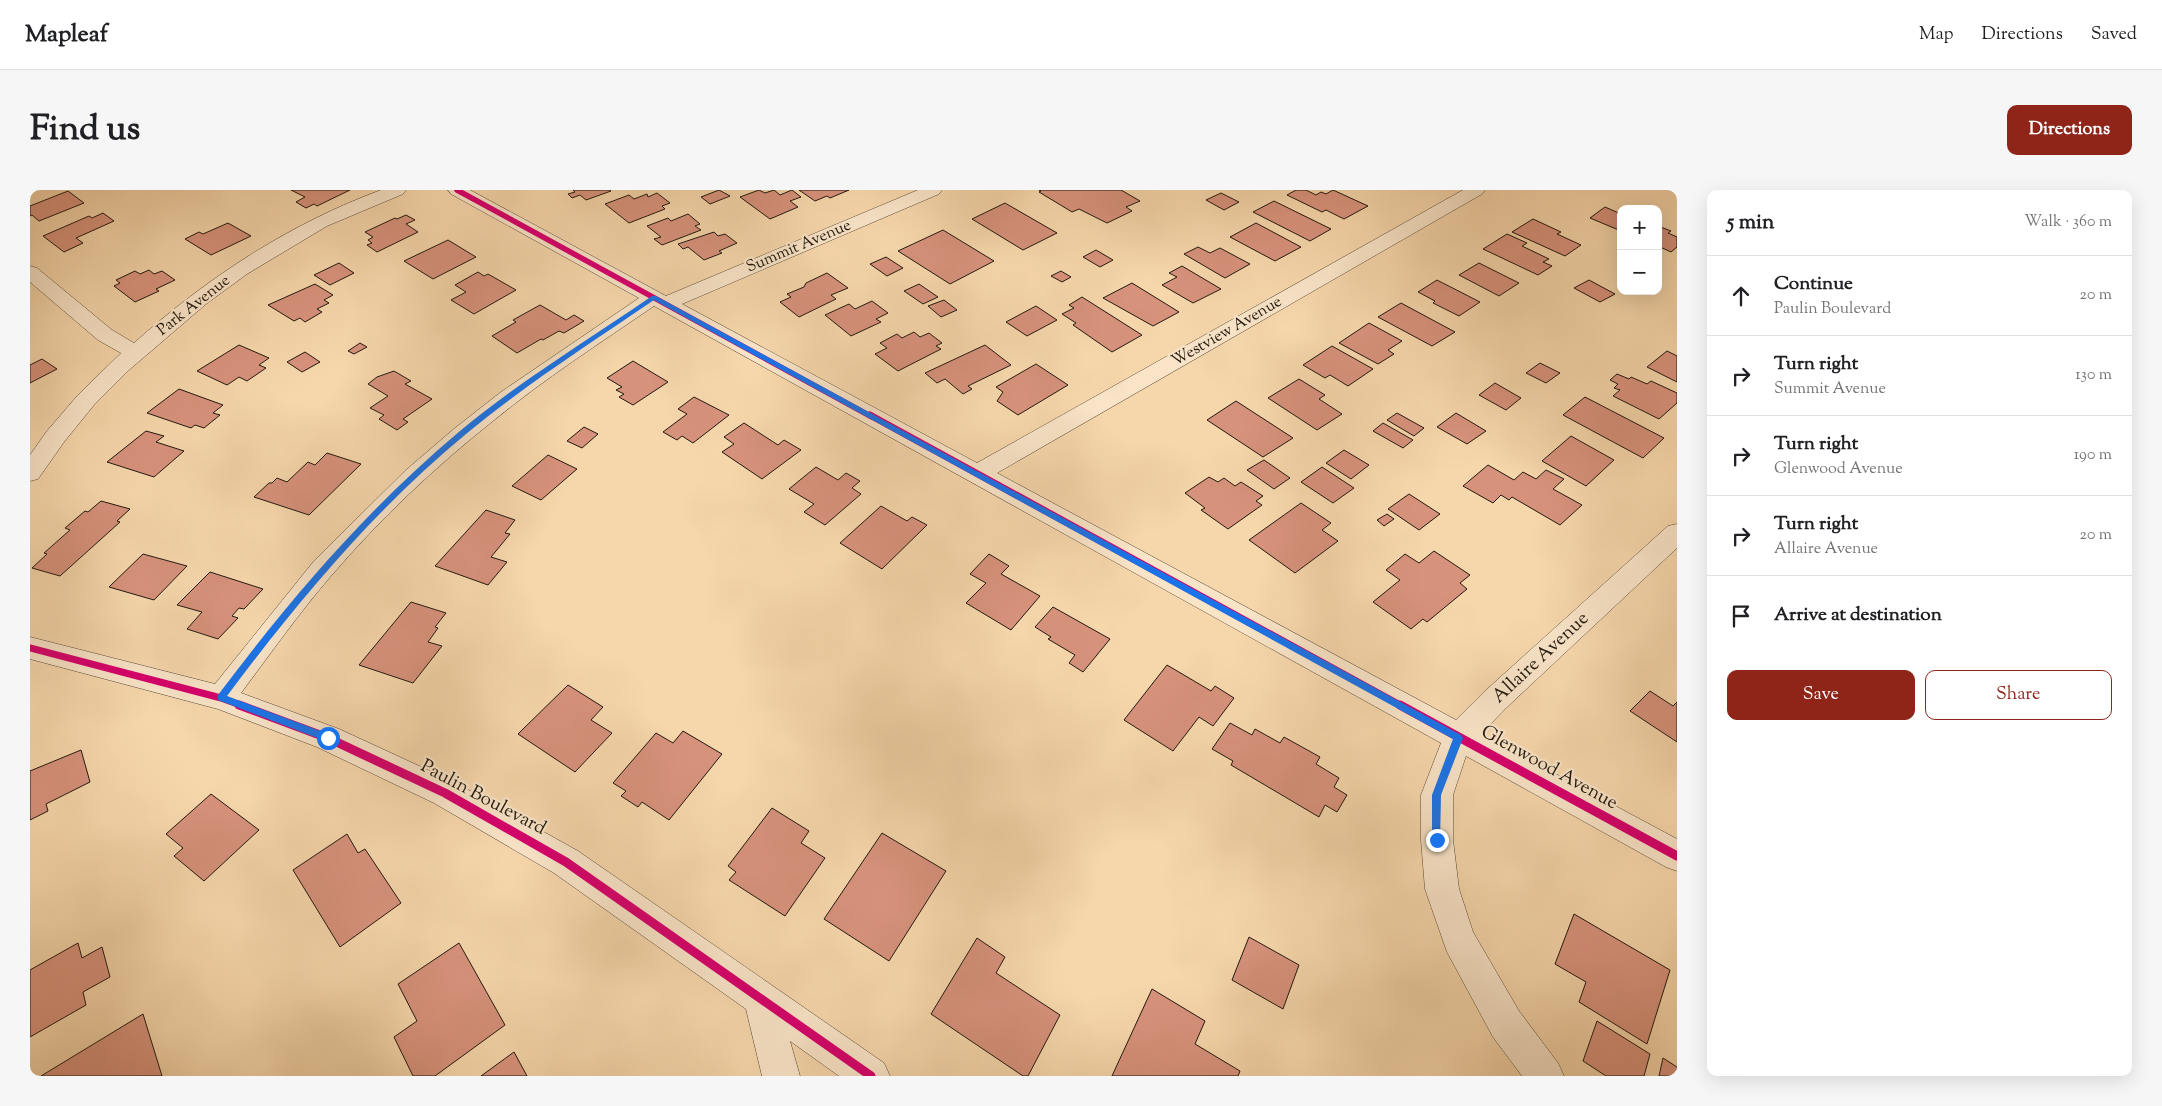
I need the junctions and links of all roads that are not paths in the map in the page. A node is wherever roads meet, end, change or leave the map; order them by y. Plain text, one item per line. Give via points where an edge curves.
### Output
1 (397, 190) edge
2 (457, 190) edge
3 (933, 190) edge
4 (1476, 190) edge
5 (30, 272) edge
6 (660, 300) junction
7 (136, 353) junction
8 (30, 473) edge
9 (978, 473) junction
10 (1677, 533) edge
11 (30, 648) edge
12 (221, 698) junction
13 (1458, 738) junction
14 (1677, 856) edge
15 (761, 999) junction
16 (781, 1076) edge
17 (871, 1076) edge
18 (1545, 1076) edge

1 - 7 street, Park Avenue via 321,221 261,257 179,316
2 - 6 street, Glenwood Avenue
3 - 6 street, Summit Avenue
4 - 9 street, Westview Avenue
5 - 7 street via 105,335
6 - 9 street, Glenwood Avenue
6 - 12 street, Summit Avenue via 513,394 401,487 338,551 279,621
7 - 8 street, Park Avenue via 94,392 46,447
9 - 13 street, Glenwood Avenue
10 - 13 street, Allaire Avenue
11 - 12 street, Paulin Boulevard
12 - 15 street, Paulin Boulevard via 328,738 446,793 566,862
13 - 14 street, Glenwood Avenue
13 - 18 street, Allaire Avenue via 1437,795 1442,889 1459,940 1506,1024
15 - 16 street
15 - 17 street, Paulin Boulevard

